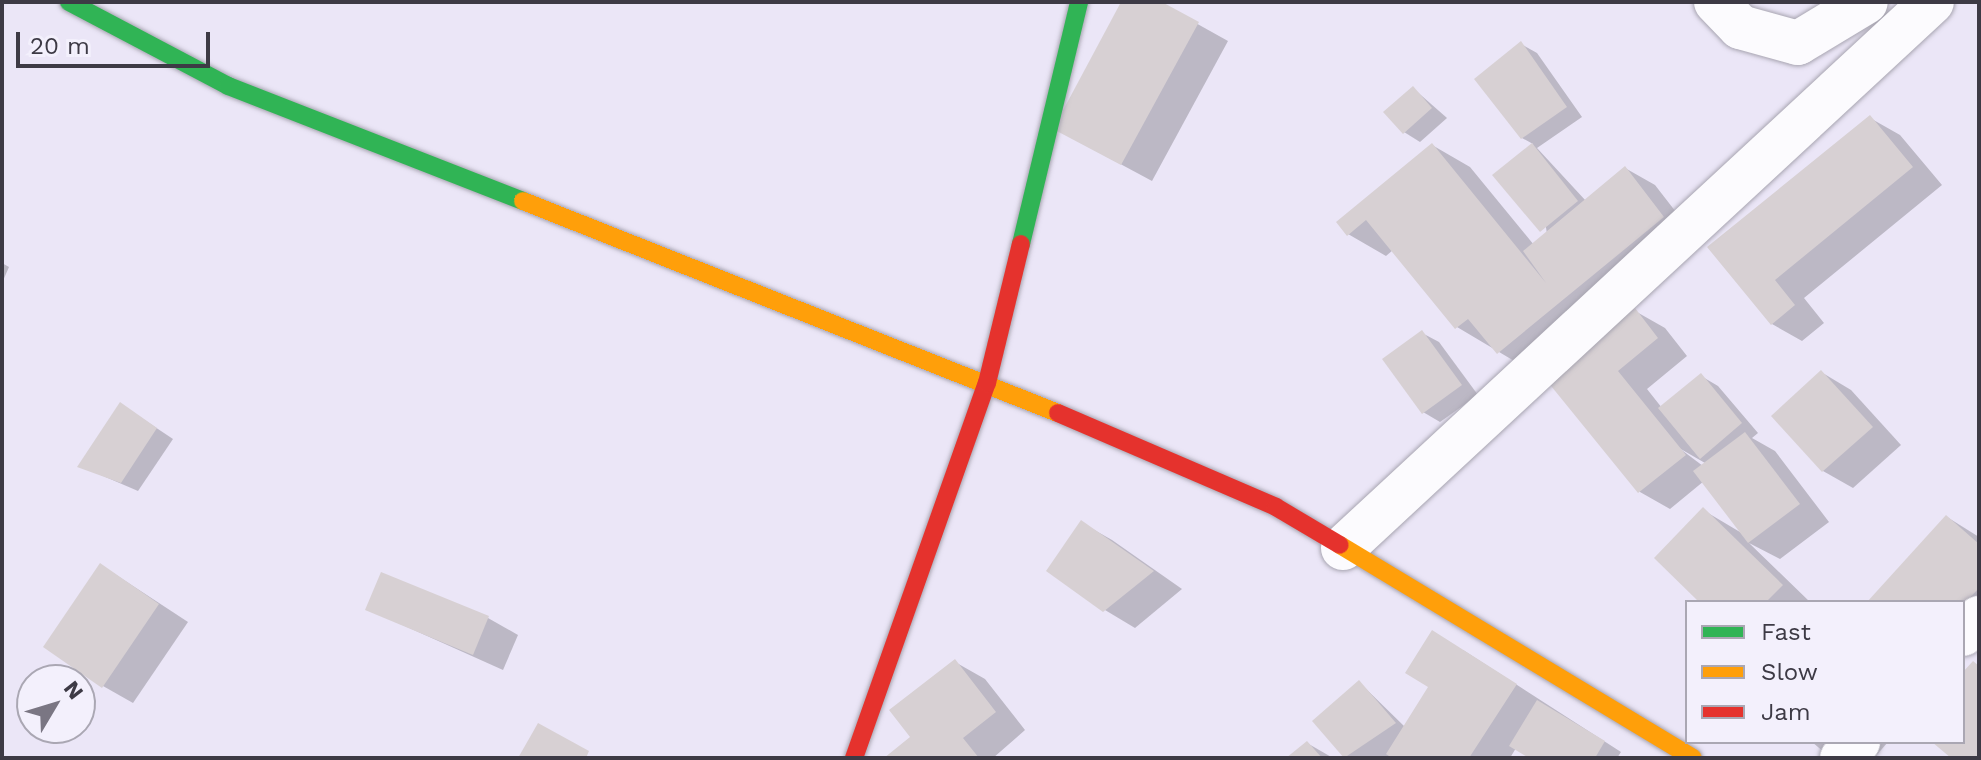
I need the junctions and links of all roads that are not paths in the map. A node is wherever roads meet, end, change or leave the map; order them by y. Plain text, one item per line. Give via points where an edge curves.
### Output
1 (69, 2) edge
2 (1079, 2) edge
3 (1716, 2) edge
4 (1866, 2) edge
5 (1932, 2) edge
6 (987, 383) junction
7 (1343, 548) junction
8 (854, 758) edge
9 (1693, 758) edge

1 - 6 street via 228,86
2 - 6 street
3 - 4 street via 1740,27 1798,43
5 - 7 street
6 - 7 street via 1276,507
6 - 8 street
7 - 9 street

